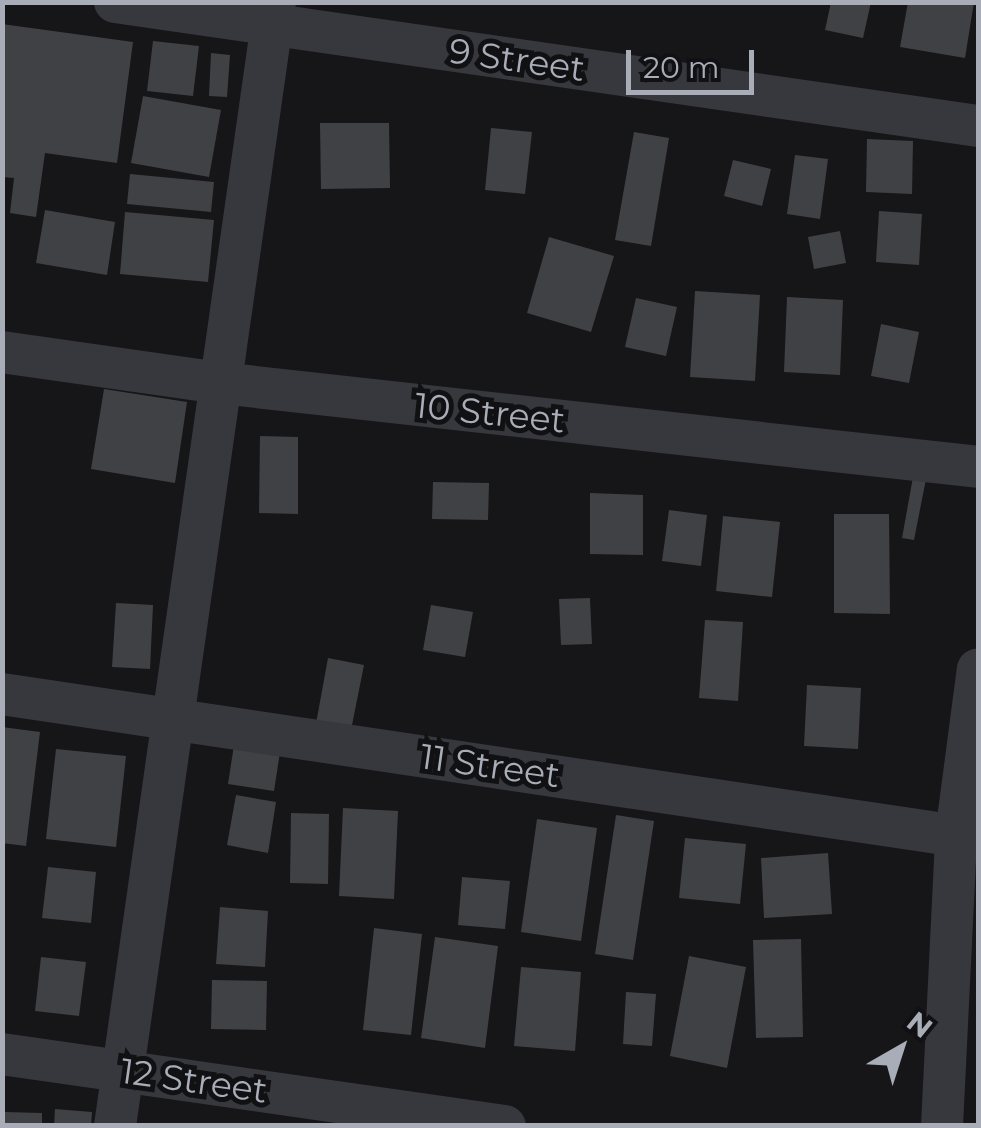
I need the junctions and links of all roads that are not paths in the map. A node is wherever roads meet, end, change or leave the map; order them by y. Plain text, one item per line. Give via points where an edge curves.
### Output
1 (115, 2) edge
2 (273, 14) edge
3 (978, 126) edge
4 (2, 352) edge
5 (220, 382) junction
6 (978, 467) edge
7 (978, 669) edge
8 (2, 694) edge
9 (173, 719) junction
10 (967, 837) edge
11 (2, 1054) edge
12 (123, 1071) junction
13 (116, 1126) edge
14 (505, 1126) edge
15 (942, 1126) edge

1 - 2 street, 9 Street
2 - 3 street, 9 Street
2 - 5 street
4 - 5 street, 10 Street
5 - 6 street, 10 Street
5 - 9 street
7 - 10 street
8 - 9 street, 11 Street
9 - 10 street, 11 Street
9 - 12 street
10 - 15 street
11 - 12 street, 12 Street
12 - 13 street
12 - 14 street, 12 Street

